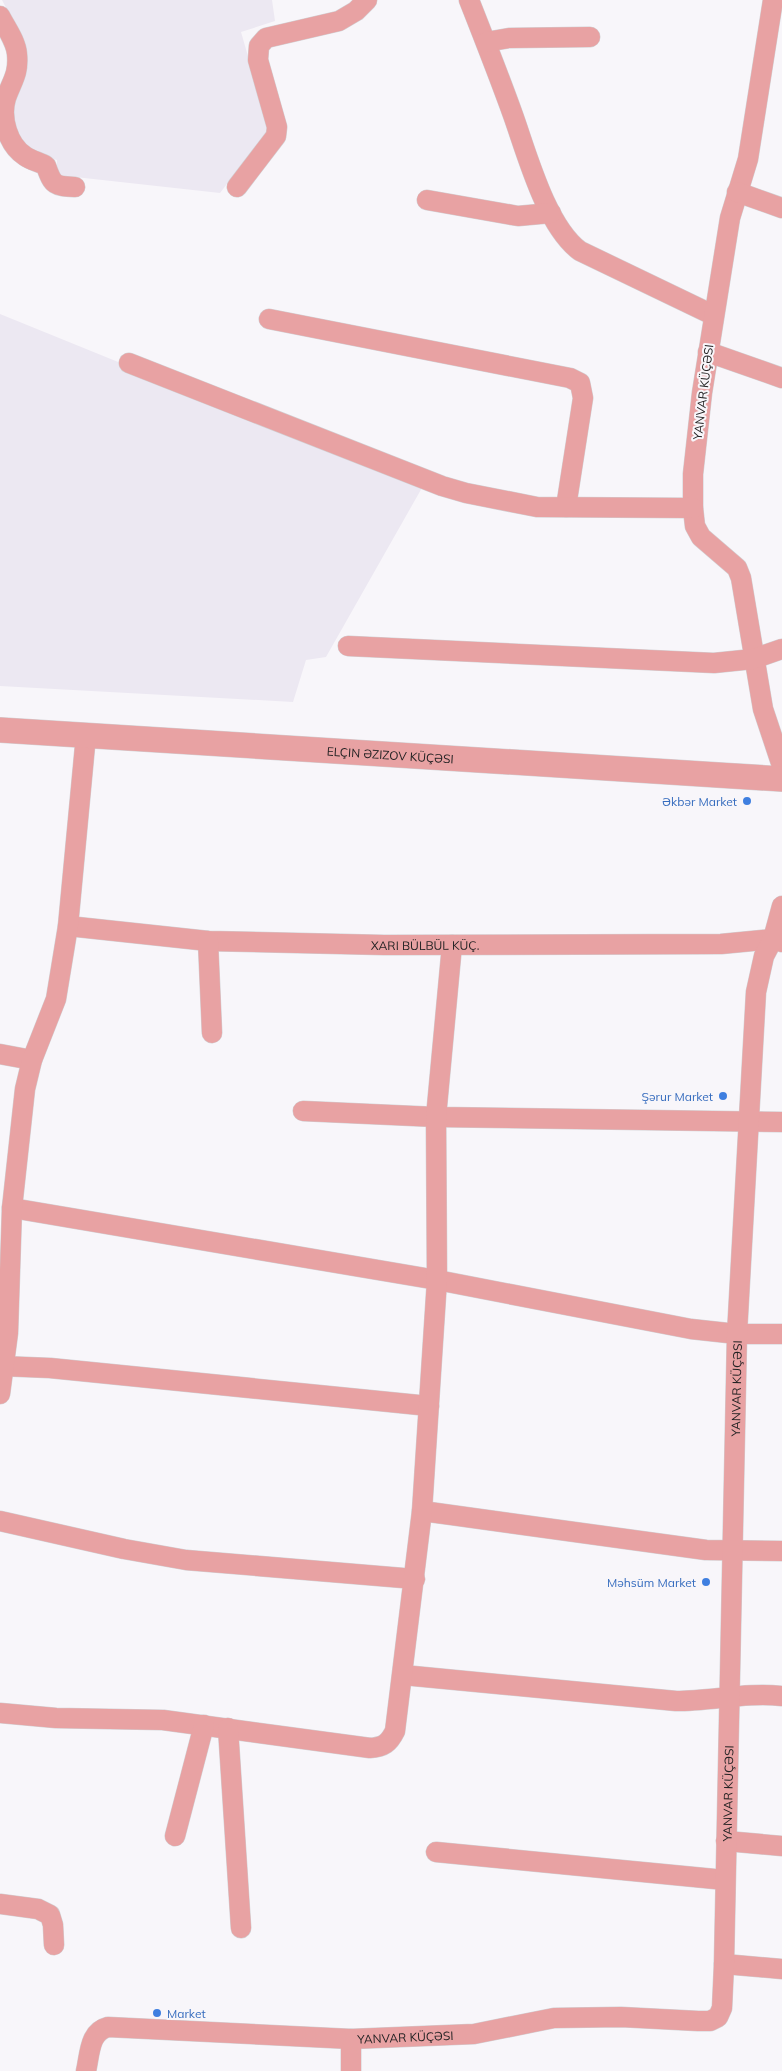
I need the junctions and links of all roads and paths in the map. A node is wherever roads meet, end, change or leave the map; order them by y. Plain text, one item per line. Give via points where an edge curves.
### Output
1 (368, 0) edge
2 (469, 0) edge
3 (773, 0) edge
4 (0, 16) edge
5 (590, 37) dead end
6 (486, 42) junction
7 (3, 99) edge
8 (4, 140) edge
9 (75, 187) dead end
10 (237, 187) dead end
11 (737, 192) junction
12 (427, 200) dead end
13 (782, 208) edge
14 (551, 213) junction
15 (714, 315) junction
16 (269, 319) dead end
17 (708, 352) junction
18 (129, 363) dead end
19 (782, 378) edge
20 (566, 507) junction
21 (693, 508) junction
22 (348, 646) dead end
23 (782, 649) edge
24 (753, 659) junction
25 (0, 730) edge
26 (86, 735) junction
27 (782, 766) edge
28 (782, 779) edge
29 (782, 906) edge
30 (68, 926) junction
31 (208, 941) junction
32 (778, 941) edge
33 (452, 945) junction
34 (212, 1033) dead end
35 (0, 1054) edge
36 (32, 1060) junction
37 (303, 1110) dead end
38 (436, 1117) junction
39 (748, 1121) junction
40 (782, 1122) edge
41 (12, 1208) junction
42 (5, 1267) edge
43 (437, 1280) junction
44 (737, 1334) junction
45 (782, 1334) edge
46 (2, 1366) edge
47 (0, 1394) edge
48 (429, 1406) junction
49 (422, 1511) junction
50 (0, 1521) edge
51 (734, 1551) junction
52 (782, 1551) edge
53 (415, 1578) junction
54 (403, 1675) junction
55 (782, 1696) edge
56 (730, 1697) junction
57 (0, 1713) edge
58 (204, 1725) junction
59 (228, 1728) junction
60 (175, 1836) dead end
61 (726, 1840) junction
62 (782, 1846) edge
63 (436, 1852) dead end
64 (725, 1880) junction
65 (0, 1904) edge
66 (241, 1928) dead end
67 (54, 1945) dead end
68 (724, 1964) junction
69 (782, 1969) edge
70 (351, 2039) junction
71 (86, 2071) edge
72 (351, 2071) edge

1 - 10 street via 339,21 266,38 259,46 258,60 277,127 276,136
2 - 6 street
3 - 11 street, YANVAR KÜÇƏSI via 748,159
4 - 7 street via 15,45 18,69
5 - 6 street via 509,38
6 - 14 street
7 - 8 street
8 - 9 street via 26,157 46,166 52,182
11 - 13 street
11 - 15 street, YANVAR KÜÇƏSI
12 - 14 street via 518,216
14 - 15 street via 564,236 580,251
15 - 17 street, YANVAR KÜÇƏSI
16 - 20 street via 570,378 580,383 583,398
17 - 19 street
17 - 21 street, YANVAR KÜÇƏSI via 693,474
18 - 20 street via 442,486 513,503
20 - 21 street
21 - 24 street, YANVAR KÜÇƏSI via 695,526 701,537 737,568 741,578
22 - 24 street via 714,663
23 - 24 street
24 - 27 street, YANVAR KÜÇƏSI via 763,709
25 - 26 street, ELÇIN ƏZIZOV KÜÇƏSI
26 - 28 street, ELÇIN ƏZIZOV KÜÇƏSI
26 - 30 street
29 - 32 street, YANVAR KÜÇƏSI
30 - 31 street
30 - 36 street via 56,999
31 - 33 street
31 - 34 street
32 - 33 street
32 - 39 street, YANVAR KÜÇƏSI via 764,956 756,992
33 - 38 street
35 - 36 street
36 - 41 street via 24,1089
37 - 38 street
38 - 39 street
38 - 43 street
39 - 40 street
39 - 44 street, YANVAR KÜÇƏSI
41 - 42 street
41 - 43 street
42 - 46 street via 8,1333
43 - 44 street via 691,1329
43 - 48 street
44 - 45 street
44 - 51 street, YANVAR KÜÇƏSI
46 - 47 street
46 - 48 street
48 - 49 street
49 - 51 street via 706,1550
49 - 53 street
50 - 53 street via 186,1560
51 - 52 street
51 - 56 street, YANVAR KÜÇƏSI
53 - 54 street
54 - 56 street via 676,1702
54 - 59 street via 395,1731 390,1742 381,1747
55 - 56 street via 755,1694
56 - 61 street, YANVAR KÜÇƏSI
57 - 58 street via 56,1718 163,1720
58 - 59 street
58 - 60 street
59 - 66 street
61 - 62 street
61 - 64 street, YANVAR KÜÇƏSI
63 - 64 street
64 - 68 street, YANVAR KÜÇƏSI
65 - 67 street via 38,1909 50,1915
68 - 69 street
68 - 70 street, YANVAR KÜÇƏSI via 722,2008 718,2017 710,2021 554,2018 474,2034
70 - 71 street, YANVAR KÜÇƏSI via 108,2027 99,2029 93,2036
70 - 72 street

